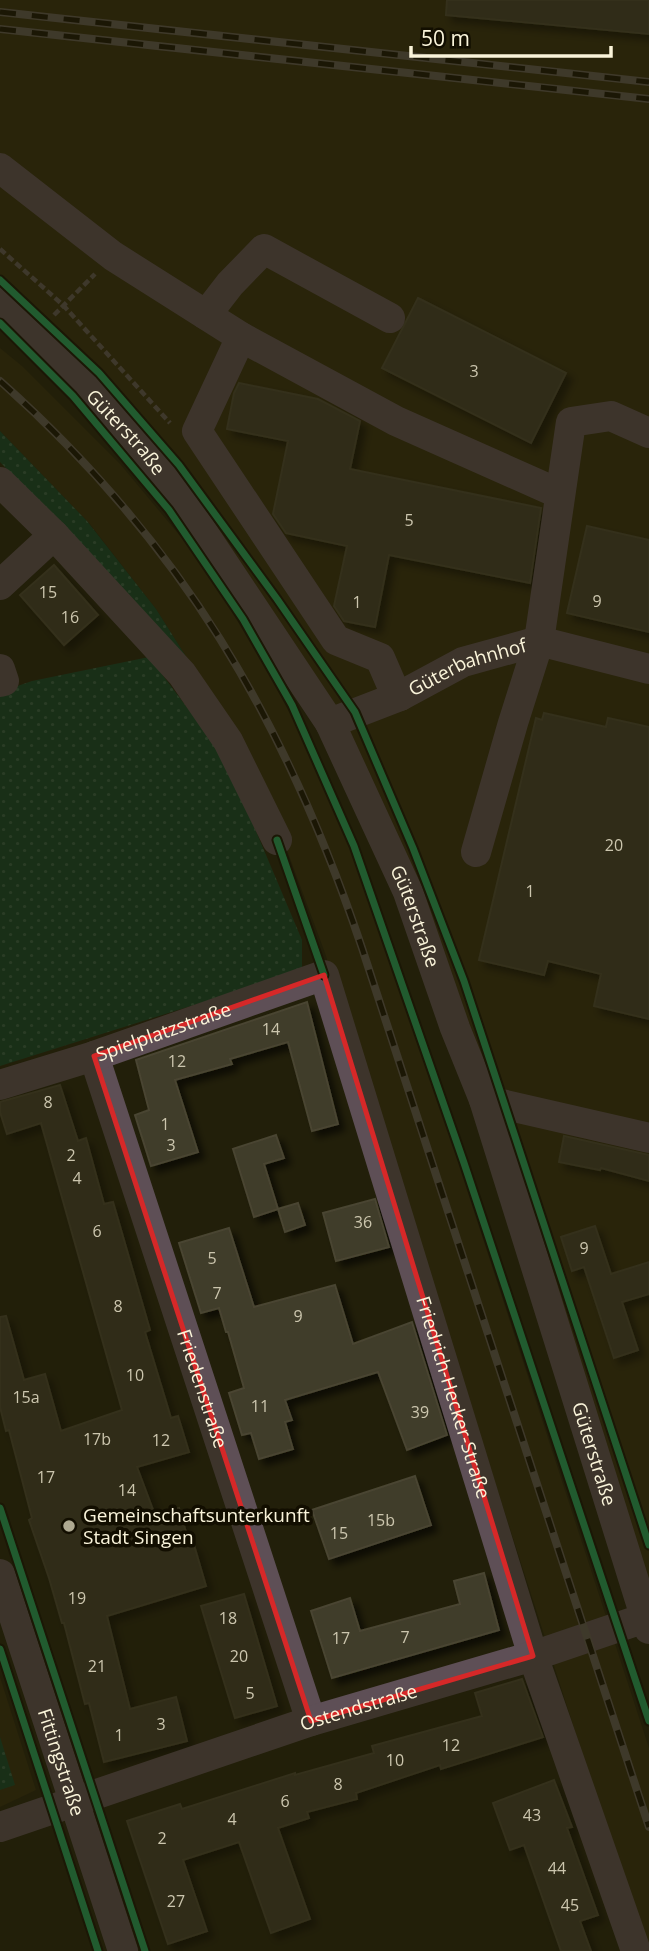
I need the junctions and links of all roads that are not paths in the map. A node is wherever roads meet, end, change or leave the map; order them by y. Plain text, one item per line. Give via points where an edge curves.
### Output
1 (0, 168) edge
2 (0, 302) edge
3 (206, 315) junction
4 (390, 318) dead end
5 (241, 337) junction
6 (649, 433) edge
7 (0, 482) edge
8 (560, 494) junction
9 (54, 535) junction
10 (0, 585) edge
11 (539, 641) junction
12 (0, 669) edge
13 (649, 669) edge
14 (0, 682) edge
15 (400, 696) junction
16 (330, 723) junction
17 (277, 840) dead end
18 (476, 852) dead end
19 (324, 975) joint
20 (94, 1056) junction
21 (0, 1085) edge
22 (484, 1100) junction
23 (649, 1138) edge
24 (0, 1574) edge
25 (647, 1623) edge
26 (533, 1656) junction
27 (311, 1721) junction
28 (75, 1802) junction
29 (0, 1827) edge
30 (123, 1951) edge
31 (635, 1951) edge

1 - 3 street via 113,256
2 - 16 street, Güterstraße via 144,449
3 - 4 street via 264,249
3 - 5 street
5 - 8 street via 396,421
5 - 15 street via 197,431 336,640 380,657
6 - 8 street via 611,416 571,422
7 - 9 street
8 - 11 street
9 - 10 street
9 - 17 street via 182,674 228,741
11 - 13 street, Güterbahnhof
11 - 15 street, Güterbahnhof via 463,662
11 - 18 street
12 - 14 street via 4,681
15 - 16 street, Güterbahnhof
16 - 22 street, Güterstraße via 408,892
19 - 20 street, Spielplatzstraße
19 - 26 street, Friedrich-Hecker-Straße
20 - 21 street, Spielplatzstraße
20 - 27 street, Friedenstraße
22 - 23 street
22 - 25 street, Güterstraße
24 - 28 street, Fittingstraße
25 - 26 street, Ostendstraße
26 - 27 street, Ostendstraße
26 - 31 street, Friedrich-Hecker-Straße
27 - 28 street, Ostendstraße
28 - 29 street, Ostendstraße
28 - 30 street, Fittingstraße

